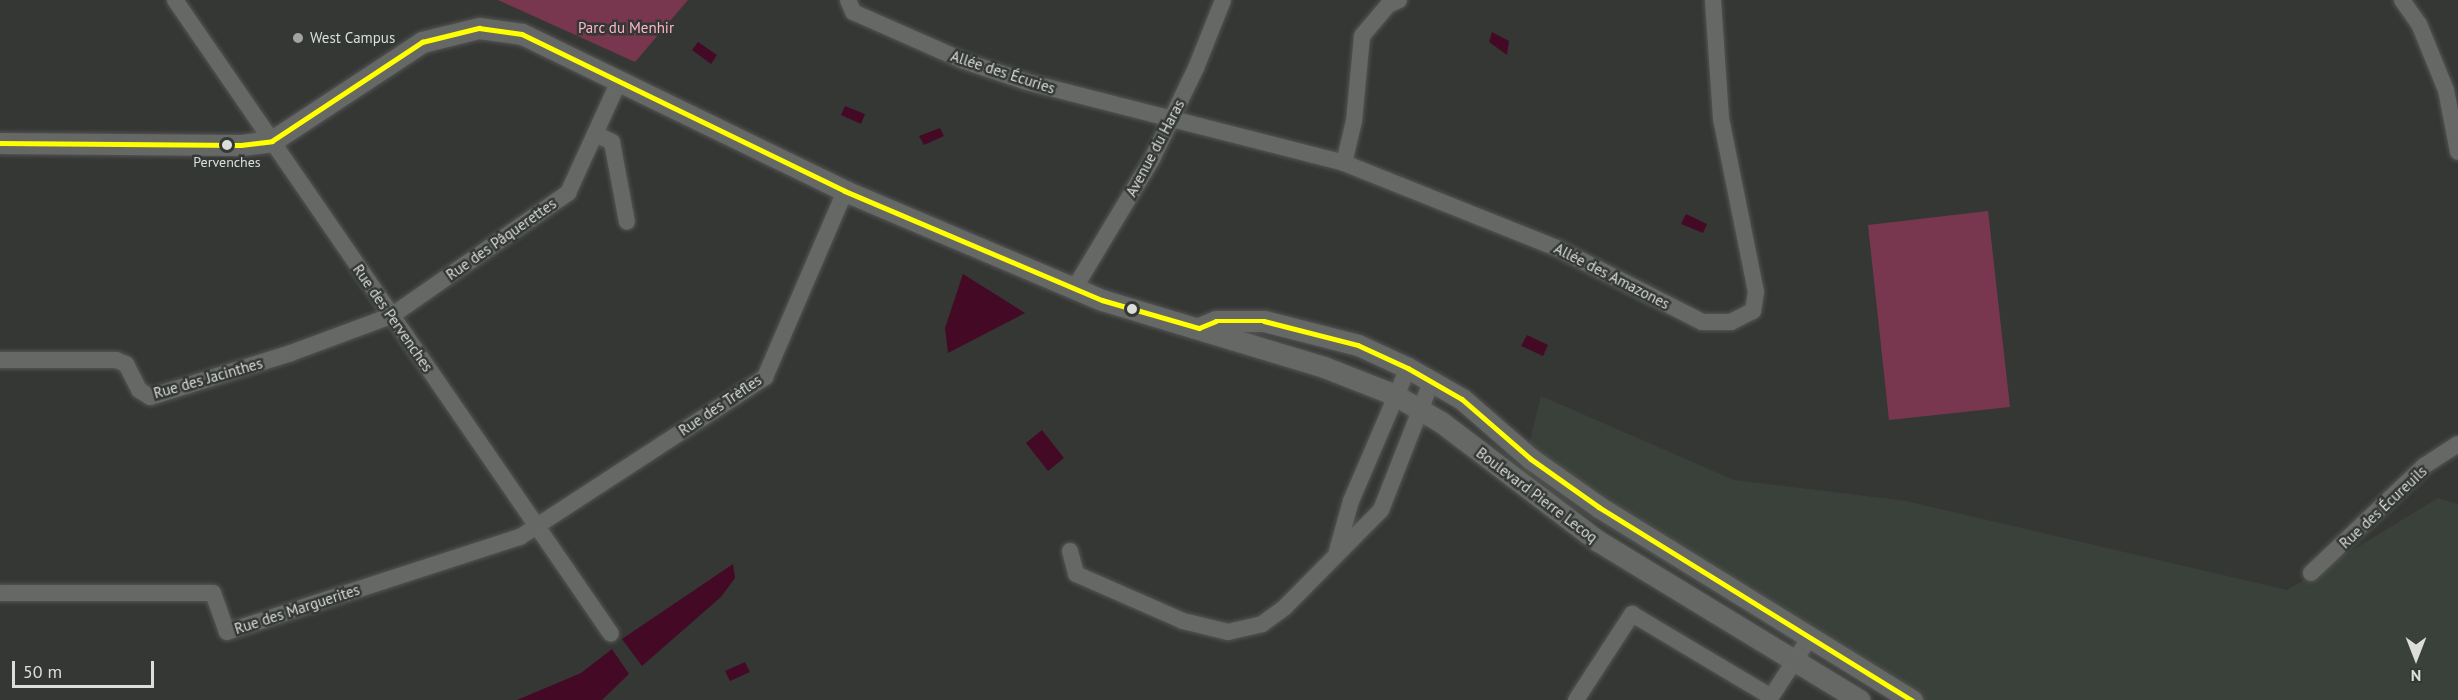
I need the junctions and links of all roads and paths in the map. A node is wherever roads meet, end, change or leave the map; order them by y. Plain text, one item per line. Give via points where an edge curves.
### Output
1 (175, 0) edge
2 (848, 0) edge
3 (1223, 0) edge
4 (1399, 0) edge
5 (1713, 0) edge
6 (2403, 0) edge
7 (620, 80) junction
8 (1170, 119) junction
9 (595, 134) junction
10 (272, 141) junction
11 (0, 143) edge
12 (2458, 152) edge
13 (1344, 163) junction
14 (845, 191) junction
15 (627, 222) dead end
16 (1074, 289) junction
17 (391, 316) junction
18 (1199, 328) junction
19 (0, 360) edge
20 (1408, 368) junction
21 (1432, 380) junction
22 (1395, 395) junction
23 (1420, 409) junction
24 (2458, 444) edge
25 (539, 526) junction
26 (1070, 551) dead end
27 (1336, 555) junction
28 (2311, 573) dead end
29 (0, 593) edge
30 (611, 634) dead end
31 (1810, 637) junction
32 (1796, 661) junction
33 (1770, 699) edge
34 (1576, 700) edge
35 (1860, 700) edge
36 (1912, 700) edge

1 - 10 street, Rue des Pervenches
2 - 8 street, Allée des Écuries via 853,12 964,61 1027,82
3 - 8 street, Avenue du Haras via 1196,68
4 - 13 street via 1388,5 1362,36 1354,120
5 - 13 street, Allée des Amazones via 1721,118 1756,292 1753,311 1731,322 1702,322 1557,248
6 - 12 street via 2419,24 2446,90
7 - 9 street, Rue des Pâquerettes
7 - 10 street, Boulevard Pierre Lecoq via 522,34 479,28 447,33 422,42
7 - 14 street, Boulevard Pierre Lecoq
8 - 13 street, Allée des Amazones
8 - 16 street, Avenue du Haras via 1120,215
9 - 15 street via 612,142
9 - 17 street, Rue des Pâquerettes via 568,193
10 - 11 street via 241,145
10 - 17 street, Rue des Pervenches
14 - 16 street, Boulevard Pierre Lecoq
14 - 25 street, Rue des Trèfles via 765,377
16 - 18 street, Boulevard Pierre Lecoq via 1142,314
17 - 19 street, Rue des Jacinthes via 291,353 150,396 139,390 126,364 116,360
17 - 25 street, Rue des Pervenches
18 - 20 street, Boulevard Pierre Lecoq via 1224,320 1264,321 1358,345
18 - 22 street, Boulevard Pierre Lecoq via 1324,367
20 - 21 street, Boulevard Pierre Lecoq
20 - 22 street
21 - 23 street
21 - 31 street, Boulevard Pierre Lecoq via 1462,399 1531,459 1599,507
22 - 23 street, Boulevard Pierre Lecoq
22 - 27 street via 1351,501
23 - 27 street via 1381,510
23 - 32 street, Boulevard Pierre Lecoq via 1598,541
24 - 28 street, Rue des Écureuils via 2424,466
25 - 29 street, Rue des Marguerites via 487,549 227,632 213,593
25 - 30 street, Rue des Pervenches
26 - 27 street via 1076,574 1183,621 1228,632 1262,624 1285,607
31 - 32 street
31 - 36 street, Boulevard Pierre Lecoq
32 - 33 street
32 - 35 street, Boulevard Pierre Lecoq
33 - 34 street via 1632,614

